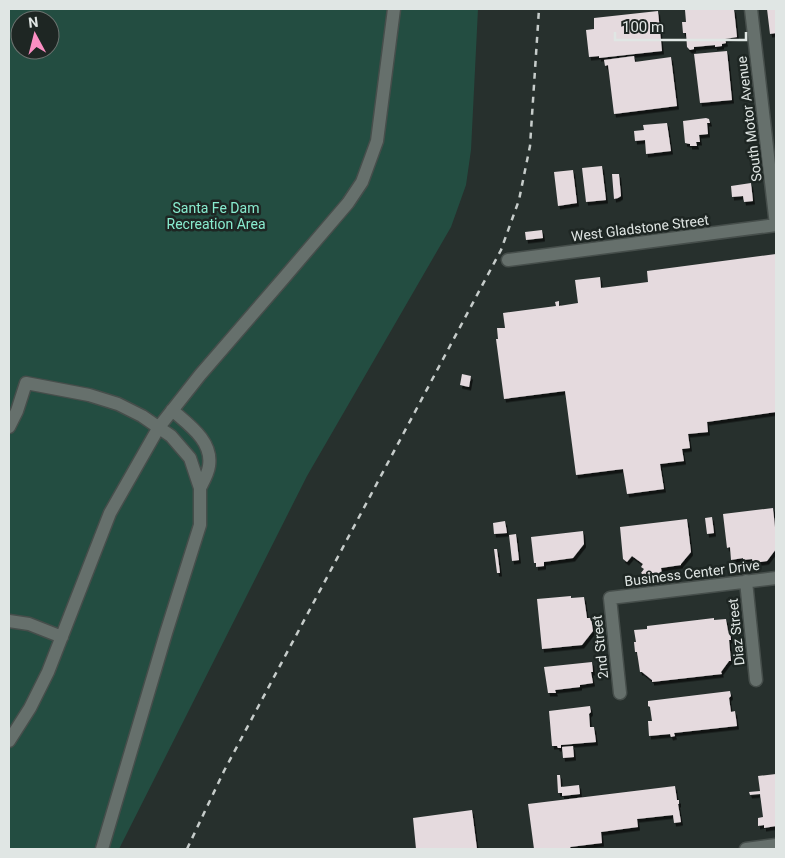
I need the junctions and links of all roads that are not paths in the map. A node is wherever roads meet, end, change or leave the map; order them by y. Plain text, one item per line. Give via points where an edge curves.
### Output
1 (394, 9) edge
2 (751, 9) edge
3 (776, 225) edge
4 (508, 260) dead end
5 (172, 410) junction
6 (159, 426) junction
7 (9, 427) edge
8 (200, 488) junction
9 (776, 578) edge
10 (746, 581) junction
11 (610, 598) joint
12 (9, 620) edge
13 (62, 637) junction
14 (756, 680) dead end
15 (620, 693) dead end
16 (9, 741) edge
17 (776, 845) edge
18 (102, 849) edge
19 (746, 849) edge

1 - 5 street via 377,141 362,182
2 - 3 street, South Motor Avenue
3 - 4 street, West Gladstone Street
5 - 6 street
5 - 8 street via 199,434 208,447 209,468
6 - 7 street via 118,404 90,394 26,383 18,411
6 - 8 street via 190,458
6 - 13 street via 110,513
8 - 18 street via 200,525 181,587 180,618 163,646
9 - 10 street, Business Center Drive
10 - 11 street, Business Center Drive
10 - 14 street, Diaz Street
11 - 15 street, 2nd Street
12 - 13 street
13 - 16 street via 30,708
17 - 19 street

